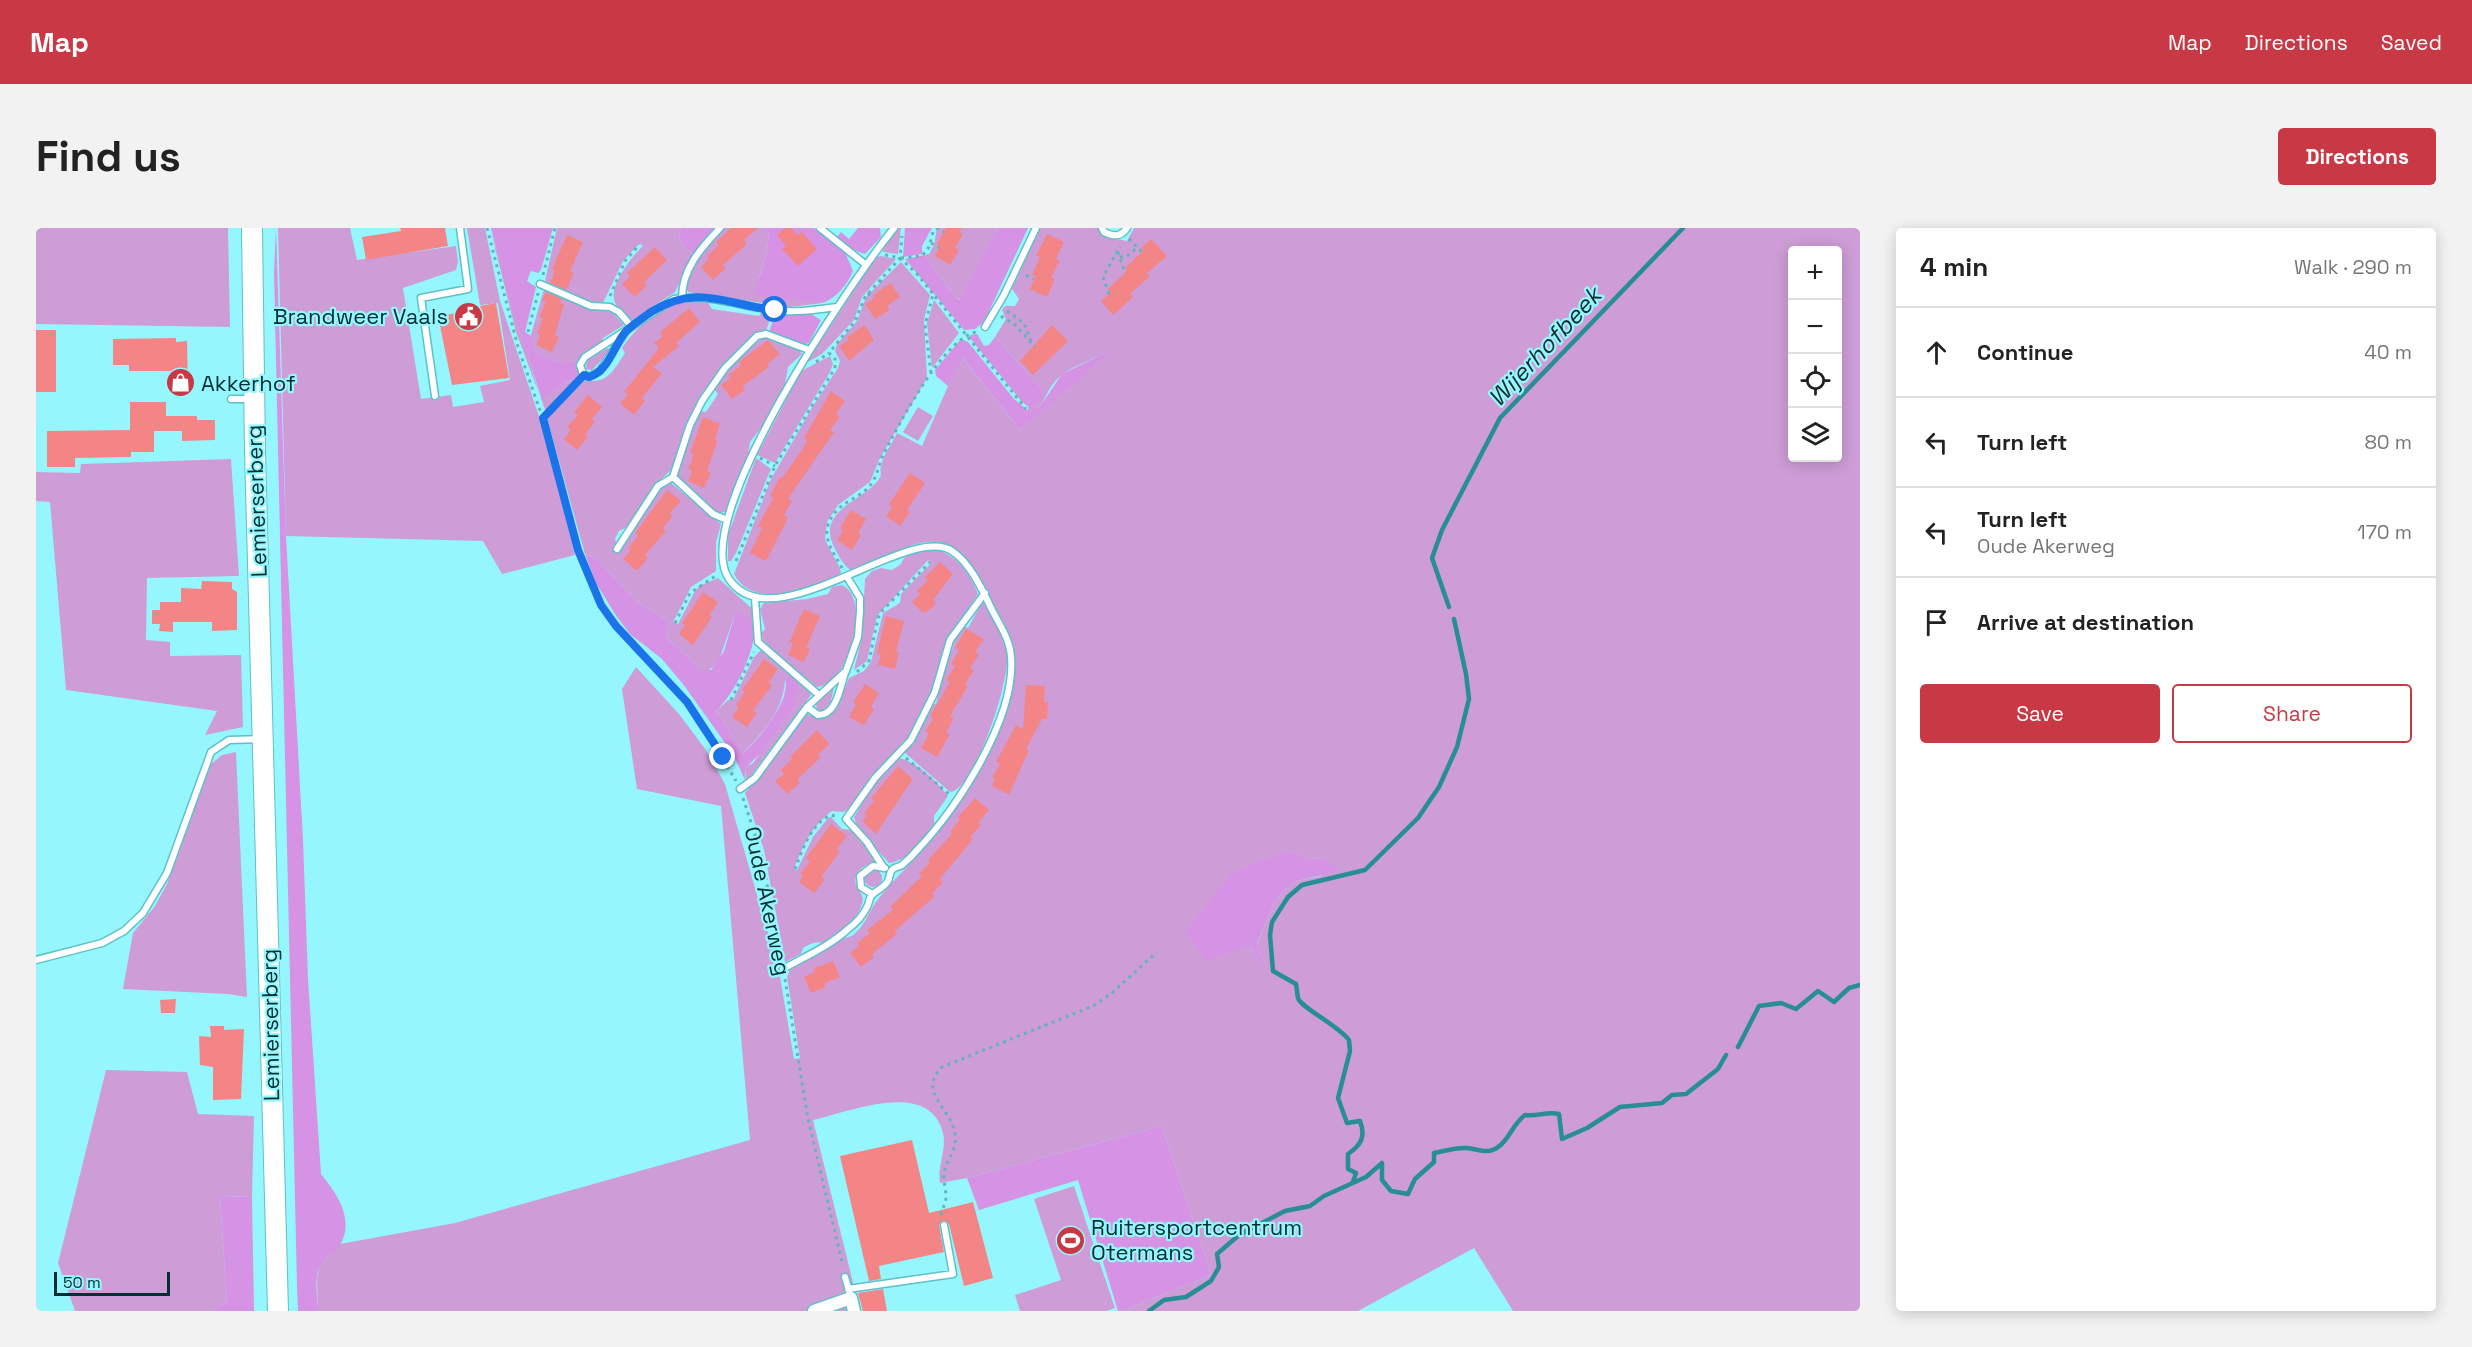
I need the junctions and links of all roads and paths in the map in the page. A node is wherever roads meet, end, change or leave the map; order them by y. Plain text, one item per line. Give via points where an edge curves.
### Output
1 (252, 228) edge
2 (460, 228) edge
3 (487, 228) edge
4 (720, 228) edge
5 (820, 228) edge
6 (894, 228) edge
7 (903, 228) edge
8 (935, 228) edge
9 (1036, 228) edge
10 (1102, 228) edge
11 (1127, 228) edge
12 (944, 232) dead end
13 (1121, 235) junction
14 (930, 243) junction
15 (640, 244) dead end
16 (1138, 247) junction
17 (939, 248) dead end
18 (1118, 251) junction
19 (874, 252) junction
20 (1142, 252) dead end
21 (1120, 257) junction
22 (900, 258) junction
23 (865, 264) junction
24 (1125, 273) dead end
25 (880, 280) junction
26 (540, 284) dead end
27 (884, 287) dead end
28 (868, 293) junction
29 (933, 294) junction
30 (1109, 294) dead end
31 (682, 298) junction
32 (873, 299) dead end
33 (610, 307) junction
34 (837, 307) junction
35 (995, 310) junction
36 (632, 326) junction
37 (985, 327) joint
38 (624, 334) junction
39 (964, 335) junction
40 (1031, 342) junction
41 (1035, 347) dead end
42 (809, 350) junction
43 (931, 374) junction
44 (584, 375) junction
45 (435, 396) dead end
46 (231, 399) dead end
47 (254, 399) junction
48 (1026, 409) dead end
49 (543, 418) junction
50 (761, 459) dead end
51 (775, 466) junction
52 (673, 477) junction
53 (727, 520) junction
54 (617, 549) dead end
55 (930, 562) dead end
56 (725, 571) junction
57 (847, 577) junction
58 (984, 593) junction
59 (755, 598) junction
60 (675, 623) dead end
61 (758, 642) junction
62 (846, 671) junction
63 (819, 694) junction
64 (730, 700) dead end
65 (807, 707) junction
66 (263, 739) junction
67 (900, 753) junction
68 (740, 789) junction
69 (955, 800) junction
70 (846, 819) junction
71 (884, 868) junction
72 (795, 869) dead end
73 (892, 870) junction
74 (872, 894) junction
75 (1157, 952) dead end
76 (36, 960) edge
77 (783, 969) junction
78 (944, 1225) joint
79 (845, 1277) joint
80 (851, 1299) edge
81 (278, 1311) edge
82 (814, 1311) edge

1 - 47 main road, Lemierserberg
2 - 45 lane via 468,289 421,298
3 - 49 path, Oude Akerweg via 514,336
4 - 31 lane via 685,275
5 - 23 lane
6 - 19 lane
7 - 22 path
8 - 12 path
8 - 14 path
9 - 35 lane
10 - 13 lane via 1111,236
11 - 13 lane
13 - 16 path
13 - 18 path
14 - 17 path
14 - 22 path via 922,256
15 - 33 path via 615,280
16 - 20 path
16 - 21 path
18 - 21 path
18 - 30 path via 1102,277
19 - 22 path
19 - 23 lane
21 - 24 path
22 - 25 path
22 - 29 path
23 - 34 lane
25 - 27 path
25 - 28 path
26 - 33 lane via 591,306
28 - 32 path
28 - 51 path via 855,321 829,353 835,358 835,368
29 - 39 path
29 - 43 path via 925,324
31 - 34 lane via 712,298 787,312
31 - 36 lane via 661,306
33 - 36 lane
34 - 42 lane
35 - 37 lane
35 - 40 path
35 - 40 path via 1010,313 1024,323
36 - 38 lane
37 - 39 path
38 - 44 lane via 600,371 589,377
38 - 44 lane via 585,357 580,367
39 - 43 path via 950,346
39 - 48 path
40 - 41 path
42 - 52 lane via 766,334 757,336 725,368 702,401
42 - 53 lane via 753,454
43 - 57 path via 883,456 874,480 843,504 829,522 828,541
44 - 49 path
46 - 47 lane
47 - 66 main road, Lemierserberg
49 - 68 path, Oude Akerweg via 578,550 601,605 697,715
50 - 51 path
51 - 56 path via 735,564
52 - 53 lane via 713,514
52 - 54 lane via 658,486
53 - 56 lane via 720,555
55 - 62 path via 878,618 869,661 860,670
56 - 59 lane via 738,589
56 - 60 path via 694,589
57 - 58 lane via 914,549 935,545 959,557
57 - 59 lane via 797,593
57 - 62 lane via 860,598 860,611 858,637
58 - 67 lane via 954,631 934,692 911,740
58 - 69 lane via 1008,642 1010,683 996,728
59 - 61 lane
61 - 63 lane
61 - 64 path
62 - 63 lane
62 - 65 lane via 834,706 827,713 818,715
63 - 65 lane
65 - 68 lane via 755,778
66 - 76 lane via 229,740 211,753 167,873 143,913 102,943
66 - 81 main road, Lemierserberg
67 - 69 path
67 - 70 lane
68 - 77 path, Oude Akerweg via 761,853
69 - 73 lane via 918,849
70 - 71 lane
70 - 72 path via 825,817
71 - 73 lane
71 - 74 lane via 873,866 860,876 861,888
73 - 74 lane via 885,885
74 - 77 lane via 867,908 848,930
75 - 78 path via 1093,1006 942,1067 935,1074 932,1088 955,1133 955,1145 944,1175
77 - 79 path, Oude Akerweg via 808,1119
78 - 80 lane via 953,1274
79 - 80 lane
80 - 82 street

